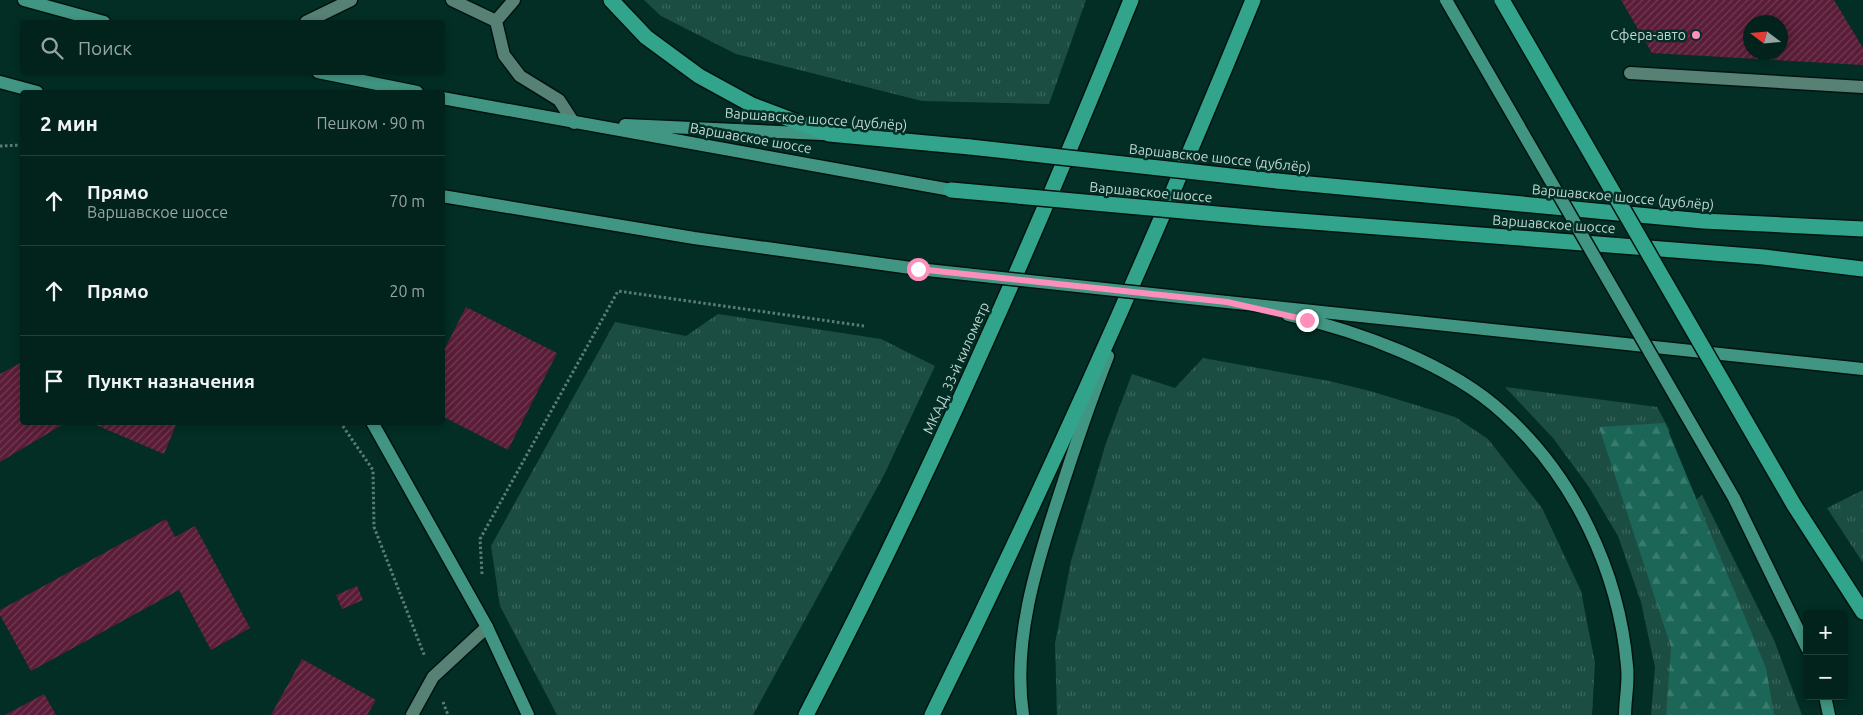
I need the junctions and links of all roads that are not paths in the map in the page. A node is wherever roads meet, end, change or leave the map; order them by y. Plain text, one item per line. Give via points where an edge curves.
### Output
1 (24, 0) edge
2 (351, 0) edge
3 (452, 0) edge
4 (514, 0) edge
5 (611, 0) edge
6 (1121, 0) edge
7 (1131, 0) edge
8 (1252, 0) edge
9 (1446, 0) edge
10 (1502, 0) edge
11 (97, 20) edge
12 (310, 20) edge
13 (496, 21) junction
14 (1630, 73) dead end
15 (333, 75) edge
16 (0, 82) edge
17 (1863, 86) edge
18 (25, 90) edge
19 (407, 90) edge
20 (1093, 93) junction
21 (445, 99) edge
22 (574, 123) junction
23 (829, 134) junction
24 (951, 190) joint
25 (445, 196) edge
26 (1863, 229) edge
27 (1863, 269) edge
28 (1138, 274) junction
29 (1227, 302) junction
30 (1863, 369) edge
31 (374, 425) edge
32 (1863, 612) edge
33 (487, 627) junction
34 (1803, 640) edge
35 (1826, 700) edge
36 (412, 715) edge
37 (528, 715) edge
38 (806, 715) edge
39 (932, 715) edge
40 (1023, 715) edge
41 (1624, 715) edge
42 (1829, 715) edge

1 - 11 main road
2 - 12 lane
3 - 13 lane
4 - 13 lane
5 - 23 highway via 646,37 699,76 752,105
6 - 20 highway
7 - 20 highway, МКАД, 33-й километр
8 - 28 highway
9 - 34 main road, bridge via 1734,498
10 - 32 highway, bridge via 1794,505
13 - 22 lane via 504,55 520,76 559,100
14 - 17 lane
15 - 19 main road
16 - 18 main road
20 - 38 highway, МКАД, 33-й километр via 968,381 905,517
21 - 22 main road, Варшавское шоссе
22 - 23 main road, Варшавское шоссе (дублёр)
22 - 24 main road, Варшавское шоссе
23 - 26 highway, Варшавское шоссе (дублёр), bridge via 1703,221
24 - 27 highway, Варшавское шоссе, bridge via 1764,257
25 - 29 main road, bridge via 694,238 918,269
28 - 39 highway via 1014,548
28 - 40 main road via 1082,424 1042,548 1023,633 1020,694
29 - 30 main road
29 - 41 main road via 1307,320 1390,346 1453,377 1503,412 1541,453 1572,496 1598,546 1617,606 1627,667
31 - 33 main road
33 - 36 lane via 433,677
33 - 37 main road
35 - 42 main road

